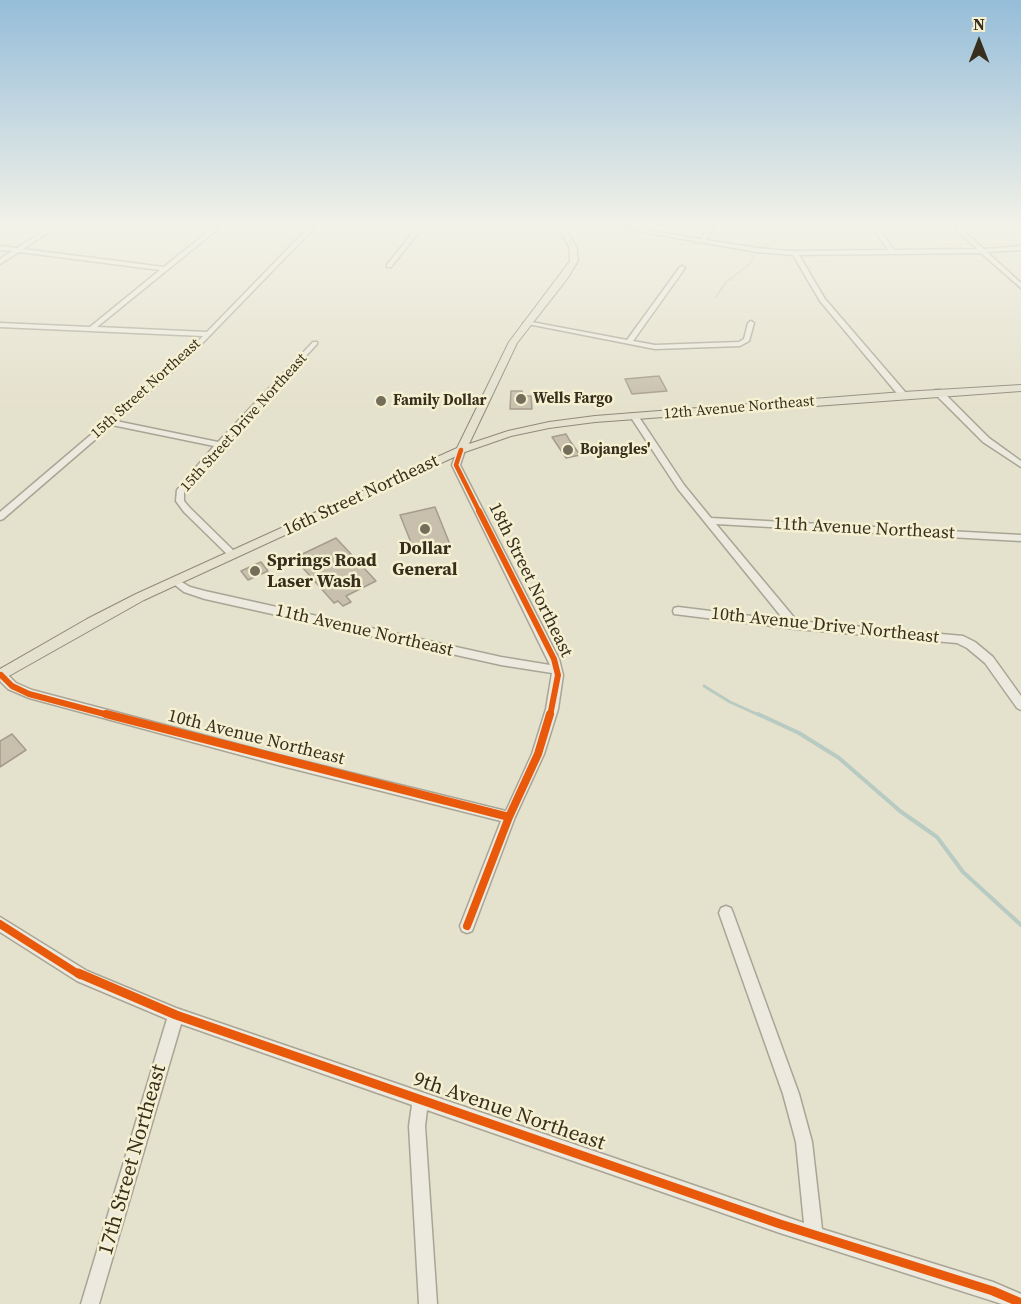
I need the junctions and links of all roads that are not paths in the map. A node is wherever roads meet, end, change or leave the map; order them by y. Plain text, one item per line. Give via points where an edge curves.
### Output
1 (141, 289) edge
2 (252, 289) edge
3 (554, 289) edge
4 (667, 289) edge
5 (816, 289) edge
6 (526, 323) junction
7 (751, 323) dead end
8 (0, 325) edge
9 (91, 329) junction
10 (208, 334) junction
11 (315, 343) dead end
12 (628, 343) junction
13 (1021, 388) edge
14 (938, 392) junction
15 (903, 394) junction
16 (477, 416) junction
17 (634, 416) junction
18 (110, 422) junction
19 (518, 432) junction
20 (219, 446) junction
21 (461, 450) junction
22 (1021, 465) edge
23 (0, 517) edge
24 (708, 521) junction
25 (1021, 538) edge
26 (233, 555) junction
27 (175, 580) junction
28 (678, 611) dead end
29 (793, 624) junction
30 (557, 669) junction
31 (0, 675) edge
32 (1021, 705) edge
33 (509, 817) junction
34 (726, 913) dead end
35 (0, 924) edge
36 (467, 926) dead end
37 (176, 1015) junction
38 (421, 1099) junction
39 (814, 1235) junction
40 (1021, 1303) edge
41 (90, 1304) edge
42 (428, 1304) edge

1 - 9 street
2 - 10 street, 15th Street Northeast
3 - 6 main road, 16th Street Northeast
4 - 12 street
5 - 15 street
6 - 12 street
6 - 16 main road, 16th Street Northeast via 505,356
7 - 12 street via 746,341 737,345 651,347
8 - 9 street
9 - 10 street
10 - 18 street, 15th Street Northeast
11 - 20 street, 15th Street Drive Northeast
13 - 14 main road, 12th Avenue Northeast
14 - 15 main road, 12th Avenue Northeast
14 - 22 street via 986,440
15 - 17 main road, 12th Avenue Northeast
16 - 19 main road via 486,429
16 - 21 main road, 16th Street Northeast
17 - 19 main road, 12th Avenue Northeast
17 - 24 street via 662,462
18 - 20 street
18 - 23 street, 15th Street Northeast
19 - 21 main road, 12th Avenue Northeast
20 - 26 street, 15th Street Drive Northeast via 183,486 179,498
21 - 26 main road, 16th Street Northeast
21 - 30 street, 18th Street Northeast via 456,465
24 - 25 street, 11th Avenue Northeast
24 - 29 street
26 - 27 main road, 16th Street Northeast
27 - 30 street, 11th Avenue Northeast via 200,594 501,661
27 - 31 main road, 16th Street Northeast via 98,618
28 - 29 street, 10th Avenue Drive Northeast
29 - 32 street, 10th Avenue Drive Northeast via 959,639 989,660
30 - 33 street, 18th Street Northeast via 558,683 546,732
31 - 33 street, 10th Avenue Northeast via 29,694
33 - 36 street, 18th Street Northeast
34 - 39 street via 791,1094 805,1153
35 - 37 street, 9th Avenue Northeast via 82,976
37 - 38 street, 9th Avenue Northeast
37 - 41 street, 17th Street Northeast
38 - 39 street, 9th Avenue Northeast
38 - 42 street via 417,1126
39 - 40 street, 9th Avenue Northeast

